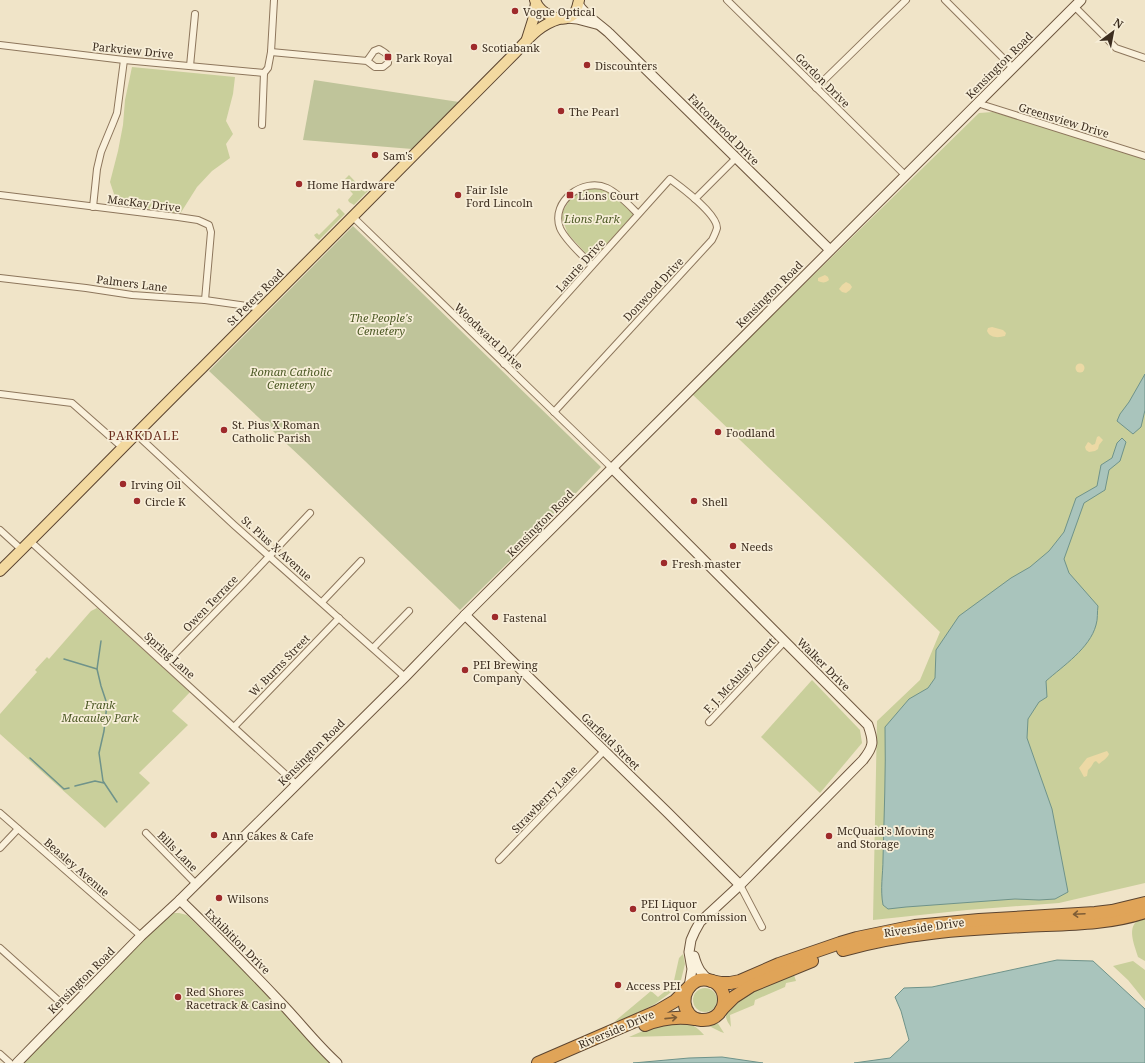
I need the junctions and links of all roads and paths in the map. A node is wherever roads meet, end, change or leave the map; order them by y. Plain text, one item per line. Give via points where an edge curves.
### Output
1 (274, 0) edge
2 (727, 0) edge
3 (906, 0) edge
4 (945, 0) edge
5 (536, 1) edge
6 (578, 2) edge
7 (1077, 3) edge
8 (195, 14) dead end
9 (563, 19) junction
10 (601, 26) junction
11 (527, 40) junction
12 (0, 45) edge
13 (271, 52) junction
14 (1145, 58) edge
15 (124, 60) junction
16 (367, 61) dead end
17 (190, 66) junction
18 (1013, 68) junction
19 (264, 73) junction
20 (816, 88) junction
21 (977, 103) junction
22 (262, 125) dead end
23 (1145, 156) edge
24 (736, 158) junction
25 (905, 175) junction
26 (670, 179) joint
27 (0, 195) edge
28 (695, 199) junction
29 (93, 207) junction
30 (638, 214) junction
31 (353, 217) junction
32 (830, 250) junction
33 (592, 265) junction
34 (0, 278) edge
35 (205, 300) junction
36 (261, 308) junction
37 (504, 364) junction
38 (0, 394) edge
39 (554, 412) junction
40 (136, 434) junction
41 (123, 448) junction
42 (612, 468) junction
43 (310, 513) dead end
44 (0, 530) edge
45 (30, 541) junction
46 (22, 550) junction
47 (270, 556) junction
48 (361, 561) dead end
49 (0, 571) edge
50 (322, 602) junction
51 (409, 611) dead end
52 (465, 615) junction
53 (339, 618) junction
54 (785, 641) junction
55 (373, 648) junction
56 (165, 664) junction
57 (404, 677) junction
58 (709, 722) dead end
59 (234, 727) junction
60 (604, 751) junction
61 (296, 784) junction
62 (0, 813) edge
63 (18, 828) junction
64 (146, 833) dead end
65 (0, 848) edge
66 (499, 860) dead end
67 (196, 884) junction
68 (740, 885) junction
69 (180, 900) junction
70 (1145, 903) edge
71 (1145, 912) edge
72 (707, 916) junction
73 (762, 927) dead end
74 (141, 936) junction
75 (0, 948) edge
76 (711, 981) junction
77 (689, 986) junction
78 (69, 1010) junction
79 (721, 1010) junction
80 (295, 1018) junction
81 (694, 1019) junction
82 (0, 1054) edge
83 (10, 1063) edge
84 (17, 1063) edge
85 (337, 1063) edge
86 (344, 1063) edge
87 (538, 1063) edge
88 (556, 1063) edge

1 - 13 street
2 - 20 street, Gordon Drive
3 - 20 street
4 - 18 street
5 - 9 main road via 543,11
5 - 11 main road, St Peters Road
6 - 9 main road via 574,12
6 - 10 street, Falconwood Drive via 586,15
7 - 14 street via 1116,48
7 - 18 street, Kensington Road
8 - 17 street
9 - 10 street, Falconwood Drive via 584,20
9 - 11 main road, St Peters Road via 542,26
10 - 24 street, Falconwood Drive
11 - 31 main road, St Peters Road
12 - 15 street, Parkview Drive
13 - 16 street
13 - 19 street via 268,68
15 - 17 street, Parkview Drive
15 - 29 street via 116,113 97,169
17 - 19 street, Parkview Drive
18 - 21 street, Kensington Road
19 - 22 street
20 - 25 street, Gordon Drive
21 - 23 street, Greensview Drive
21 - 25 street, Kensington Road
24 - 28 street
24 - 32 street, Falconwood Drive
25 - 32 street, Kensington Road
26 - 28 street, Donwood Drive
26 - 30 street, Laurie Drive
27 - 29 street, MacKay Drive
28 - 39 street, Donwood Drive via 715,222 717,228 712,240
29 - 35 street, MacKay Drive via 198,220 209,225 211,232
30 - 33 street, Laurie Drive
30 - 33 street via 608,188 586,186 570,195 559,211 560,228
31 - 36 main road, St Peters Road
31 - 37 street, Woodward Drive
32 - 42 street, Kensington Road
33 - 37 street, Laurie Drive
34 - 35 street, Palmers Lane via 132,295
35 - 36 street, Palmers Lane
36 - 40 main road, St Peters Road
37 - 39 street, Woodward Drive
38 - 41 street via 72,403
39 - 42 street, Woodward Drive
40 - 41 main road, St Peters Road
40 - 47 street, St. Pius X Avenue
41 - 45 main road, St Peters Road
42 - 52 street, Kensington Road
42 - 54 street, Walker Drive
43 - 47 street, Owen Terrace
44 - 46 street
45 - 46 main road, St Peters Road
45 - 56 street, Spring Lane
46 - 49 main road, St Peters Road
47 - 50 street, St. Pius X Avenue
47 - 56 street, Owen Terrace
48 - 50 street
50 - 53 street, St. Pius X Avenue
51 - 55 street
52 - 57 street, Kensington Road
52 - 60 street, Garfield Street
53 - 55 street, St. Pius X Avenue
53 - 59 street, W. Burns Street
54 - 58 street, F. J. McAulay Court
54 - 68 street, Walker Drive via 868,725 872,738 871,749
55 - 57 street, St. Pius X Avenue
56 - 59 street, Spring Lane
57 - 61 street, Kensington Road
59 - 61 street, Spring Lane
60 - 66 street, Strawberry Lane
60 - 68 street, Garfield Street
61 - 67 street, Kensington Road
62 - 63 street, Beasley Avenue
63 - 65 street
63 - 74 street, Beasley Avenue
64 - 67 street, Bills Lane
67 - 69 street, Kensington Road
68 - 72 street
68 - 73 street, Garfield Street
69 - 74 street, Kensington Road
69 - 80 street, Exhibition Drive
70 -> 76 highway, Riverside Drive via 1095,913 915,926 840,943 779,964 740,981
71 - 79 highway, Riverside Drive via 1096,922 950,931 868,944 812,961 751,986 734,997
72 - 76 street via 693,940 693,952 701,973
72 - 77 street via 700,922 691,940 689,952 692,969
74 - 78 street, Kensington Road
75 - 78 street
76 - 77 highway via 699,980
76 - 79 highway via 719,986 723,993 724,1002
77 - 81 highway via 684,1002
77 - 87 highway, Riverside Drive via 675,1001 658,1012
78 - 84 street, Kensington Road
79 - 81 highway via 712,1018
80 - 85 street, Exhibition Drive
80 - 86 street, Exhibition Drive
88 -> 81 highway, Riverside Drive via 657,1020 676,1017
82 - 83 street

